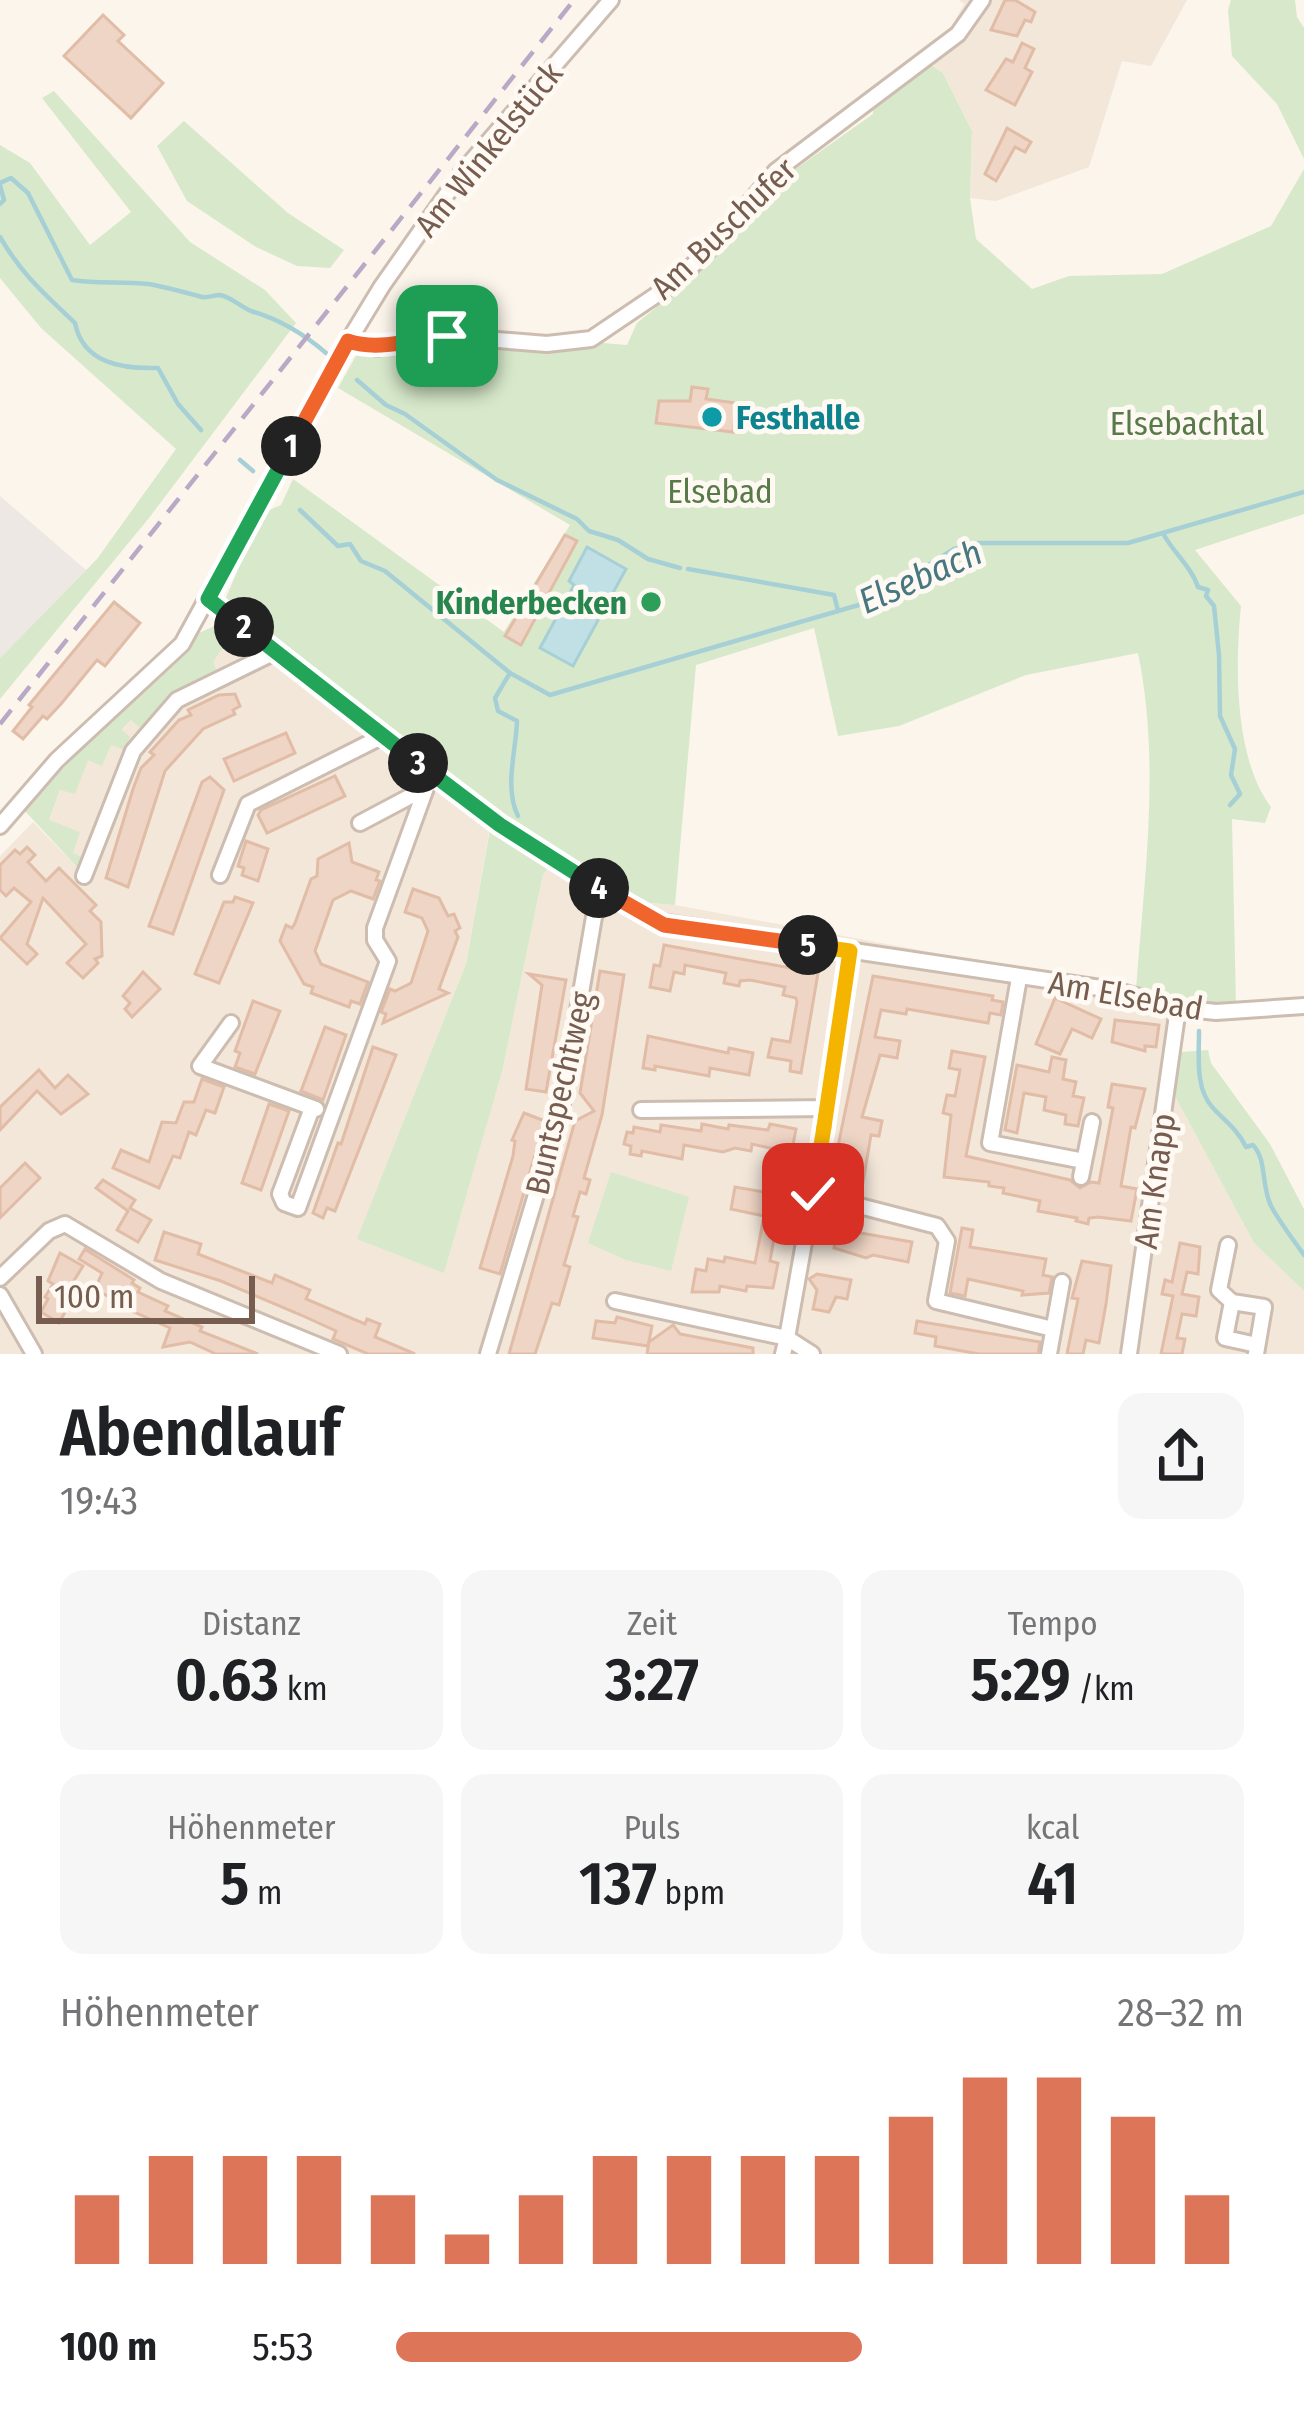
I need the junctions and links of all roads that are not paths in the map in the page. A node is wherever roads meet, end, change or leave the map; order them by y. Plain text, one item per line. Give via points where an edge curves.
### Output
1 (611, 0) edge
2 (982, 0) edge
3 (348, 341) junction
4 (208, 599) junction
5 (275, 652) junction
6 (383, 736) junction
7 (431, 783) junction
8 (360, 823) dead end
9 (0, 826) edge
10 (220, 875) dead end
11 (84, 876) dead end
12 (603, 890) junction
13 (850, 951) junction
14 (1019, 978) junction
15 (1304, 1006) edge
16 (1178, 1008) junction
17 (231, 1023) dead end
18 (312, 1108) junction
19 (828, 1108) junction
20 (641, 1110) dead end
21 (332, 1115) junction
22 (1092, 1122) dead end
23 (1084, 1161) junction
24 (1081, 1178) dead end
25 (813, 1194) junction
26 (1228, 1245) dead end
27 (0, 1278) edge
28 (1062, 1282) dead end
29 (0, 1295) edge
30 (615, 1301) dead end
31 (1232, 1301) junction
32 (1053, 1329) junction
33 (785, 1346) edge
34 (1256, 1349) edge
35 (34, 1354) edge
36 (339, 1354) edge
37 (488, 1354) edge
38 (812, 1354) edge
39 (1049, 1354) edge
40 (1130, 1354) edge

1 - 3 street, Am Winkelstück via 435,208
2 - 3 street, Am Buschufer via 958,34 776,171 674,283 590,339 447,336 377,348
3 - 4 street, Am Winkelstück
4 - 5 street, Am Elsebad
4 - 9 street, Am Winkelstück via 163,665 72,745
5 - 6 street, Am Elsebad
5 - 11 street via 177,700 144,737
6 - 7 street, Am Elsebad
6 - 10 street via 248,804
7 - 8 street
7 - 12 street, Am Elsebad
7 - 21 street via 375,928 388,961
12 - 13 street, Am Elsebad via 664,925
12 - 37 street, Buntspechtweg via 560,1115
13 - 14 street, Am Elsebad
13 - 19 street
14 - 16 street, Am Elsebad
14 - 23 street, Am Elsebad via 990,1143
15 - 16 street, Am Elsebad
16 - 40 street, Am Knapp
17 - 18 street via 200,1066
18 - 21 street
18 - 21 street via 280,1194 298,1208
19 - 20 street
19 - 25 street
22 - 23 street
23 - 24 street
25 - 32 street via 937,1226 947,1241 936,1301
25 - 33 street
26 - 31 street via 1220,1290
27 - 36 street via 65,1224 161,1281
28 - 32 street
29 - 35 street
30 - 33 street
31 - 34 street via 1225,1338
31 - 34 street via 1264,1307
32 - 39 street
33 - 38 street

